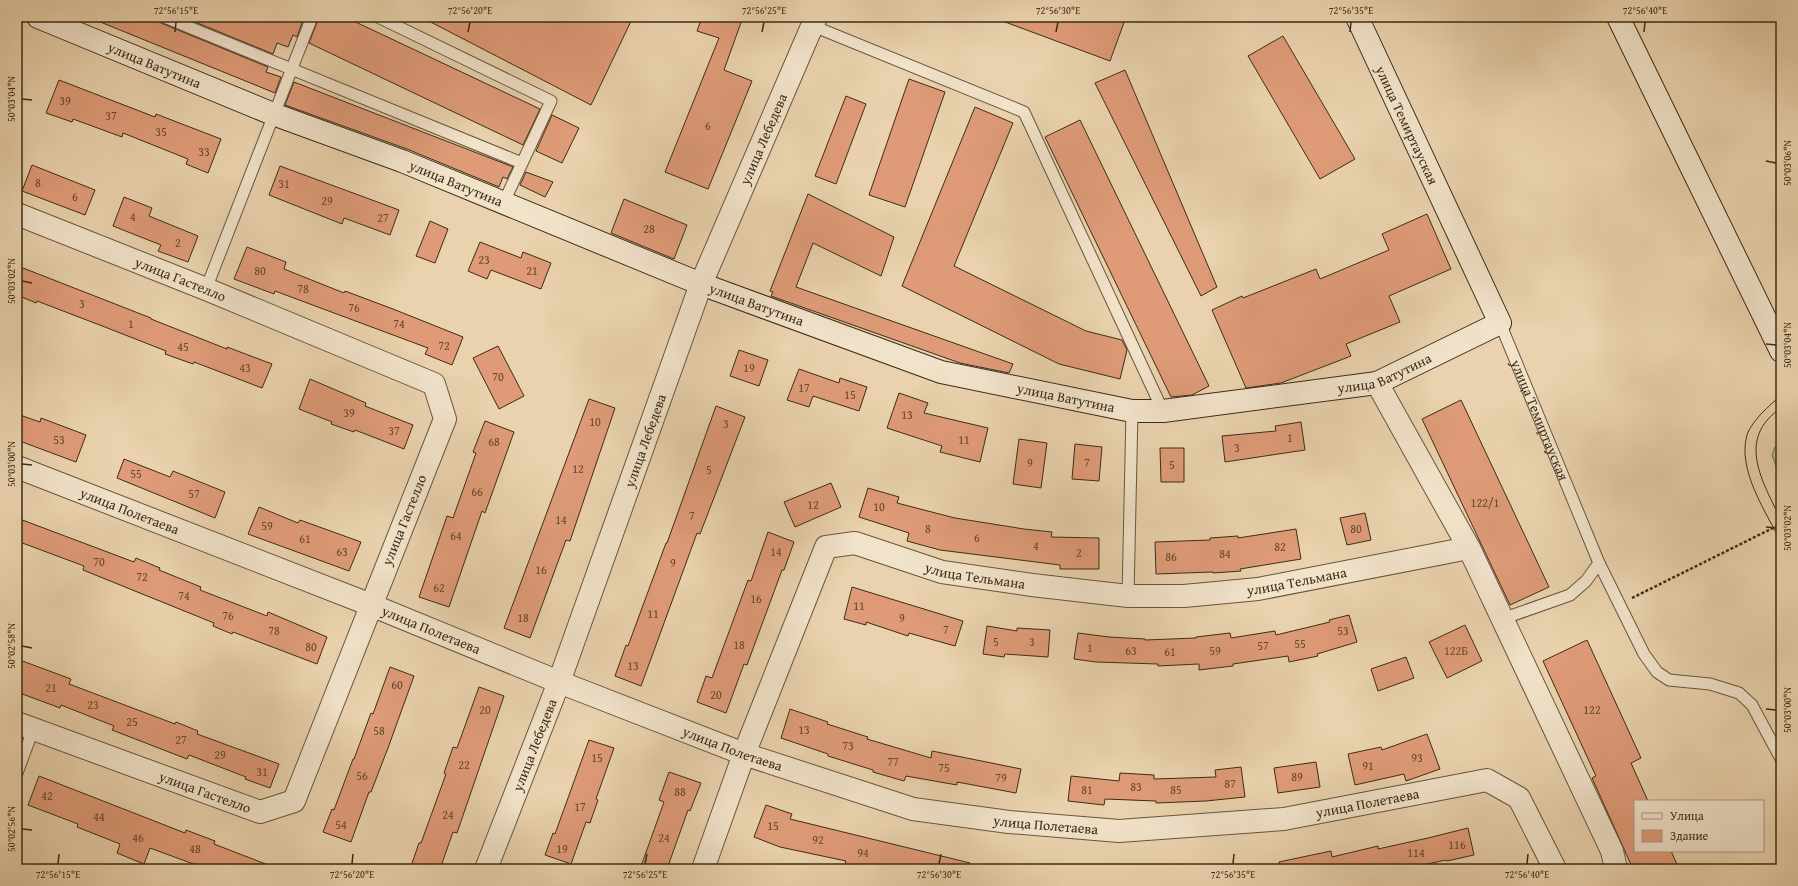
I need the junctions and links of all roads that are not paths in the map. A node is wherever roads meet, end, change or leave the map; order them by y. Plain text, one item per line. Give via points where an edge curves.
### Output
1 (38, 17) edge
2 (164, 17) edge
3 (312, 17) edge
4 (378, 17) edge
5 (1357, 17) edge
6 (1618, 17) edge
7 (815, 22) edge
8 (291, 68) junction
9 (273, 114) junction
10 (522, 163) junction
11 (504, 202) junction
12 (17, 214) edge
13 (701, 284) junction
14 (206, 289) junction
15 (1500, 323) junction
16 (1781, 351) edge
17 (1377, 383) junction
18 (1132, 411) junction
19 (1163, 411) junction
20 (17, 467) edge
21 (1469, 548) junction
22 (1599, 563) junction
23 (1128, 596) junction
24 (371, 605) junction
25 (1502, 619) junction
26 (559, 682) junction
27 (25, 727) edge
28 (744, 754) junction
29 (1781, 759) edge
30 (17, 773) edge
31 (486, 869) edge
32 (703, 869) edge
33 (1555, 869) edge
34 (1616, 869) edge

1 - 9 street, улица Ватутина
2 - 8 lane
3 - 8 lane
4 - 10 lane via 551,101
5 - 15 street, улица Темиртауская
6 - 16 street
7 - 13 street, улица Лебедева
7 - 19 lane via 1024,112
8 - 9 lane
8 - 10 lane
9 - 11 street, улица Ватутина via 402,161
9 - 14 lane
10 - 11 lane
11 - 13 street, улица Ватутина
12 - 14 street, улица Гастелло
13 - 18 street, улица Ватутина via 941,372
13 - 26 street, улица Лебедева
14 - 24 street, улица Гастелло via 434,384 445,419
15 - 17 street, улица Ватутина
15 - 22 lane, улица Темиртауская
17 - 19 street, улица Ватутина
17 - 21 street
18 - 19 street, улица Ватутина
18 - 23 lane
20 - 24 street, улица Полетаева
21 - 23 street, улица Тельмана via 1258,589 1184,596
21 - 25 street
22 - 25 lane via 1586,581 1570,595
22 - 29 lane, улица Темиртауская via 1644,654 1657,672 1669,680 1710,684 1739,693 1752,705
23 - 28 street, улица Тельмана via 942,572 855,543 826,547
24 - 26 street, улица Полетаева
24 - 27 street, улица Гастелло via 294,801 260,812
25 - 34 street via 1612,851
26 - 28 street, улица Полетаева
26 - 31 street, улица Лебедева
27 - 30 lane
28 - 32 street, улица Тельмана
28 - 33 street, улица Полетаева via 912,809 1009,822 1119,831 1284,819 1487,780 1519,798

